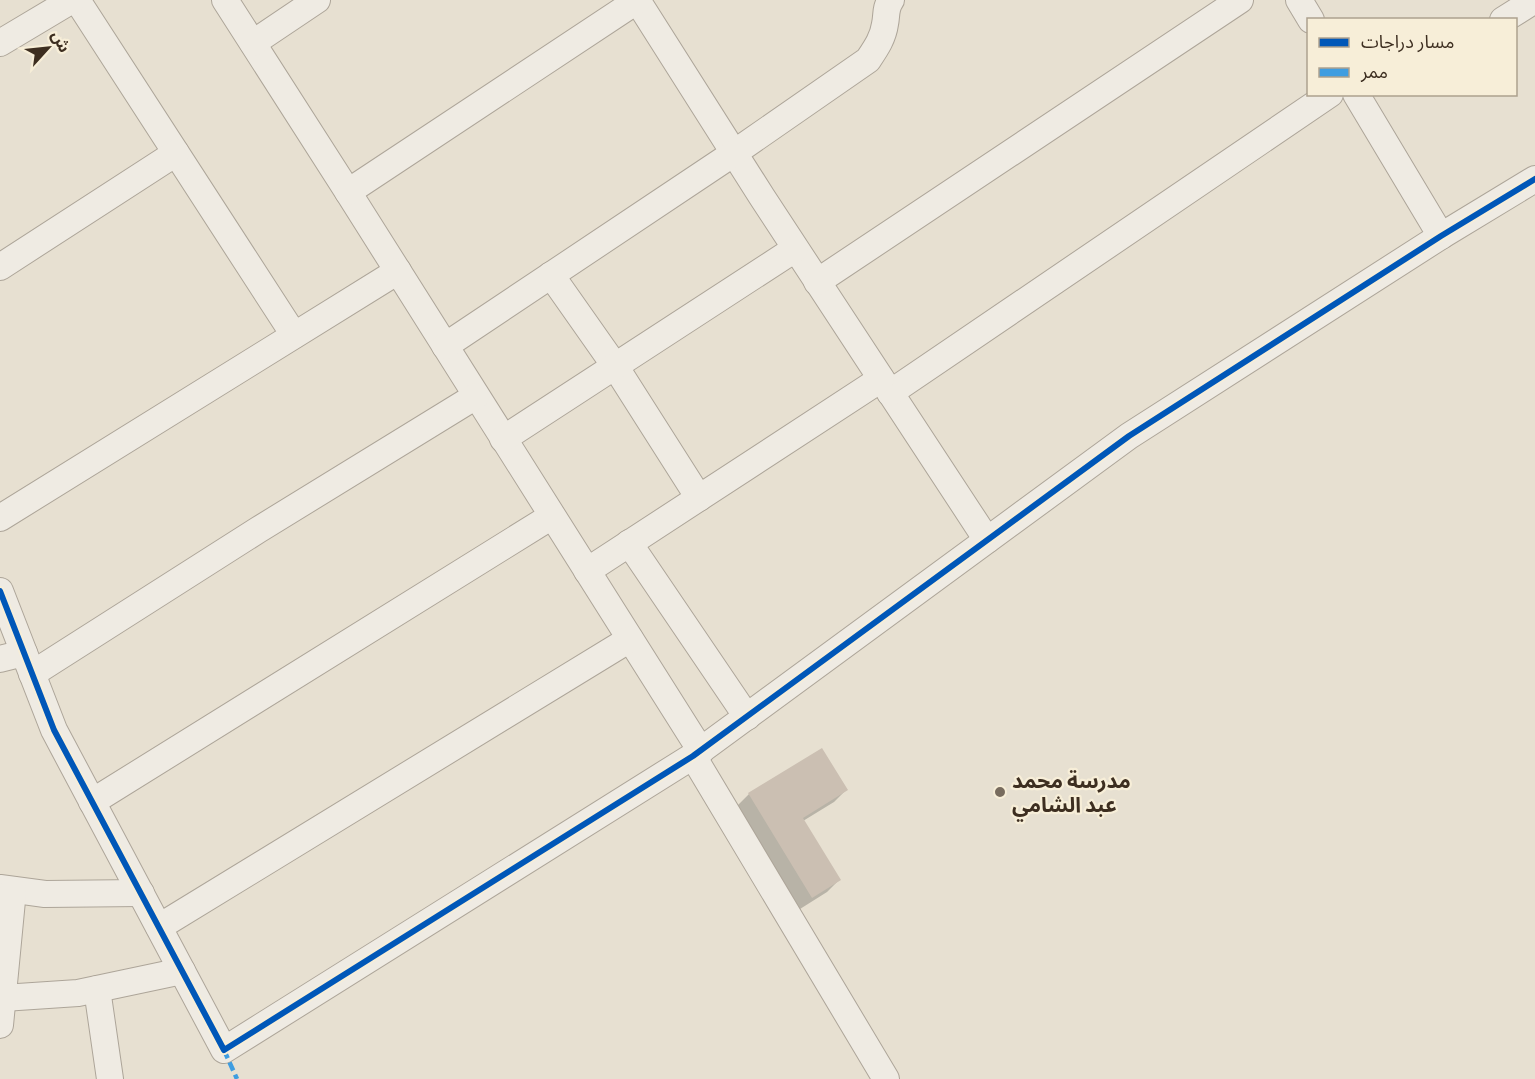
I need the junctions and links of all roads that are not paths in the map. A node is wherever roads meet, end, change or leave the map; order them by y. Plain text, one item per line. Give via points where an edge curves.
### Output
1 (72, 0) edge
2 (77, 0) edge
3 (225, 0) edge
4 (317, 0) edge
5 (638, 0) edge
6 (891, 0) edge
7 (1240, 0) edge
8 (1299, 0) edge
9 (1535, 0) edge
10 (1310, 18) edge
11 (1506, 18) edge
12 (0, 43) edge
13 (253, 43) junction
14 (1327, 96) edge
15 (1366, 98) edge
16 (176, 153) junction
17 (734, 153) junction
18 (1535, 179) edge
19 (348, 192) junction
20 (1441, 236) junction
21 (795, 249) junction
22 (0, 267) edge
23 (398, 271) junction
24 (551, 275) junction
25 (817, 282) junction
26 (294, 335) junction
27 (445, 346) junction
28 (615, 366) junction
29 (885, 386) junction
30 (476, 396) junction
31 (503, 439) junction
32 (699, 498) junction
33 (552, 516) junction
34 (0, 518) edge
35 (987, 540) junction
36 (629, 543) junction
37 (587, 571) junction
38 (0, 591) edge
39 (630, 639) junction
40 (19, 662) edge
41 (747, 717) junction
42 (697, 753) junction
43 (92, 802) junction
44 (6, 889) edge
45 (141, 893) junction
46 (159, 927) junction
47 (182, 971) junction
48 (97, 989) junction
49 (3, 998) junction
50 (0, 1025) edge
51 (110, 1079) edge
52 (886, 1079) edge

1 - 12 street
2 - 16 street
3 - 13 street
4 - 13 street
5 - 17 street
5 - 19 street
6 - 17 street via 879,44 868,60
7 - 25 street
8 - 10 street
9 - 11 street
13 - 19 street
14 - 29 street
15 - 20 street
16 - 22 street
16 - 26 street
17 - 21 street
17 - 24 street
18 - 20 street
19 - 23 street
20 - 35 street via 1129,436
21 - 25 street
21 - 28 street
23 - 26 street
23 - 27 street
24 - 27 street
24 - 28 street
25 - 29 street
26 - 34 street
27 - 30 street
28 - 31 street
28 - 32 street
29 - 32 street
29 - 35 street
30 - 31 street
30 - 40 street via 258,530
31 - 33 street
32 - 36 street
33 - 37 street
33 - 43 street
35 - 41 street
36 - 37 street
36 - 41 street
37 - 39 street
38 - 40 street
39 - 42 street
39 - 46 street
40 - 43 street
41 - 42 street
42 - 47 street via 224,1050
42 - 52 street
43 - 45 street
44 - 45 street via 45,894
44 - 49 street
45 - 46 street
46 - 47 street
47 - 48 street
48 - 49 street
48 - 51 street
49 - 50 street

